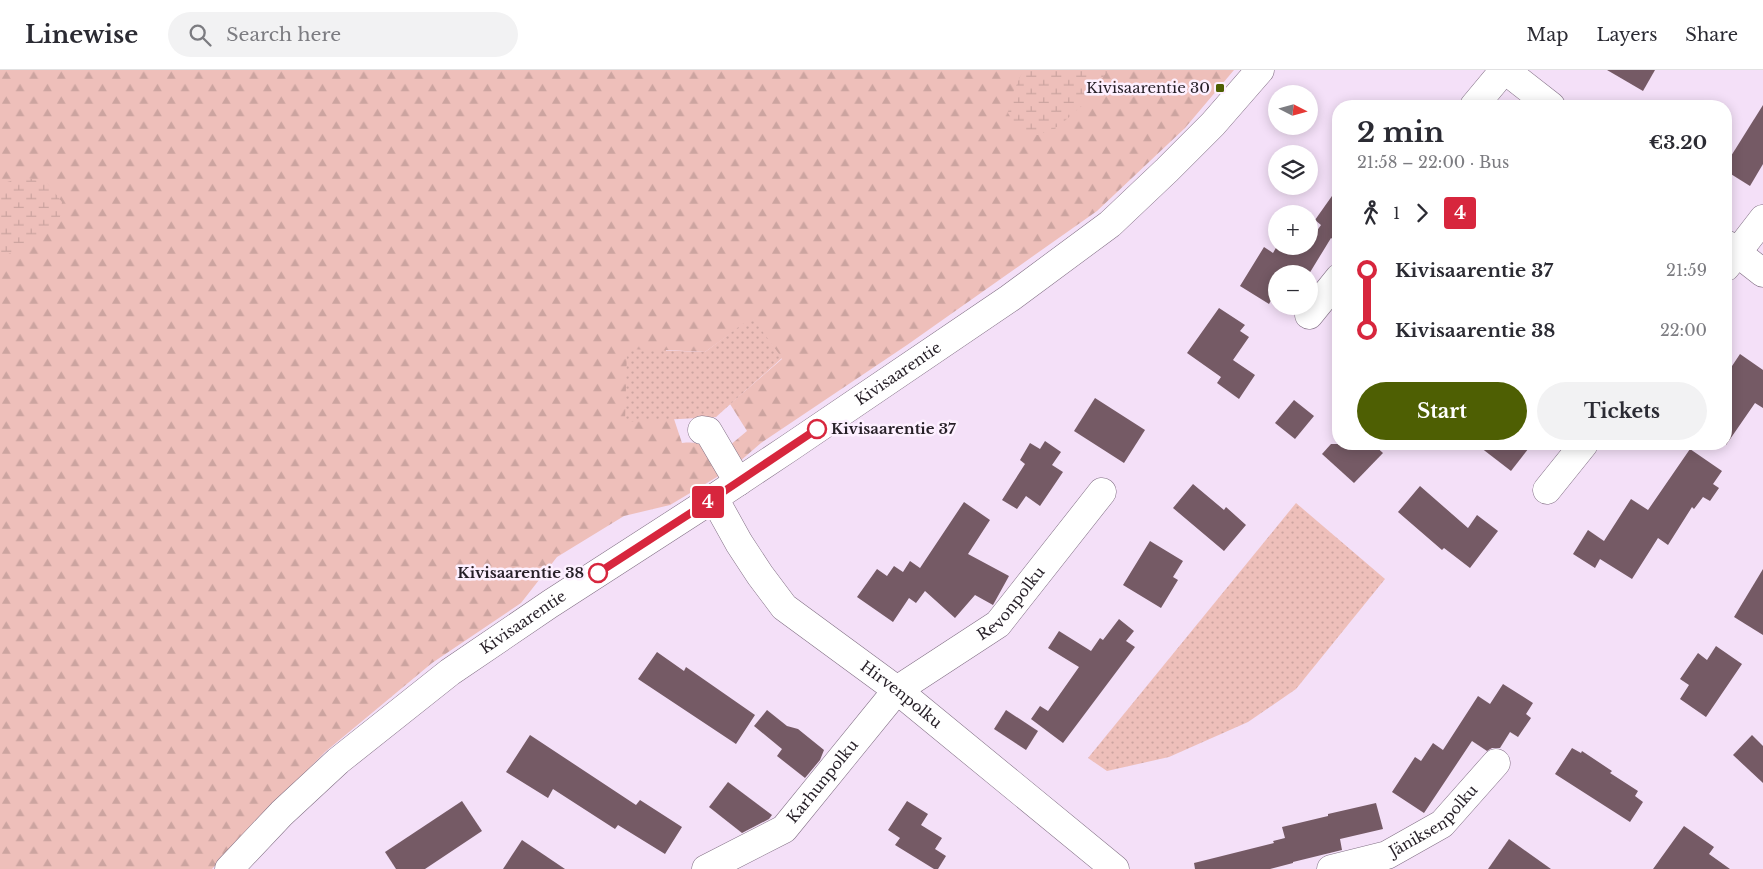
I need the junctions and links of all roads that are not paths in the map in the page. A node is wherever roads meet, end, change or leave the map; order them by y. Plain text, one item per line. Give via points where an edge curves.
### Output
1 (1260, 70) edge
2 (1504, 70) edge
3 (1479, 100) edge
4 (1543, 100) edge
5 (1763, 219) edge
6 (1732, 253) edge
7 (1732, 256) edge
8 (1763, 273) edge
9 (1332, 287) edge
10 (1309, 316) dead end
11 (702, 430) dead end
12 (1579, 450) edge
13 (738, 482) junction
14 (1547, 490) dead end
15 (1102, 492) dead end
16 (714, 498) junction
17 (897, 690) junction
18 (1496, 763) dead end
19 (229, 869) edge
20 (706, 869) edge
21 (1115, 869) edge
22 (1331, 869) edge

1 - 13 street, Kivisaarentie via 1213,124 1110,224 1010,298
2 - 3 street
2 - 4 street
5 - 6 street
7 - 8 street
9 - 10 street
11 - 13 street via 708,432
12 - 14 street
13 - 16 street, Kivisaarentie
15 - 17 street, Revonpolku via 998,624
16 - 17 street, Hirvenpolku via 739,543 784,607
16 - 19 street, Kivisaarentie via 450,672 338,762 282,813
17 - 20 street, Karhunpolku via 784,829
17 - 21 street, Hirvenpolku
18 - 22 street, Jäniksenpolku via 1442,824 1387,855

